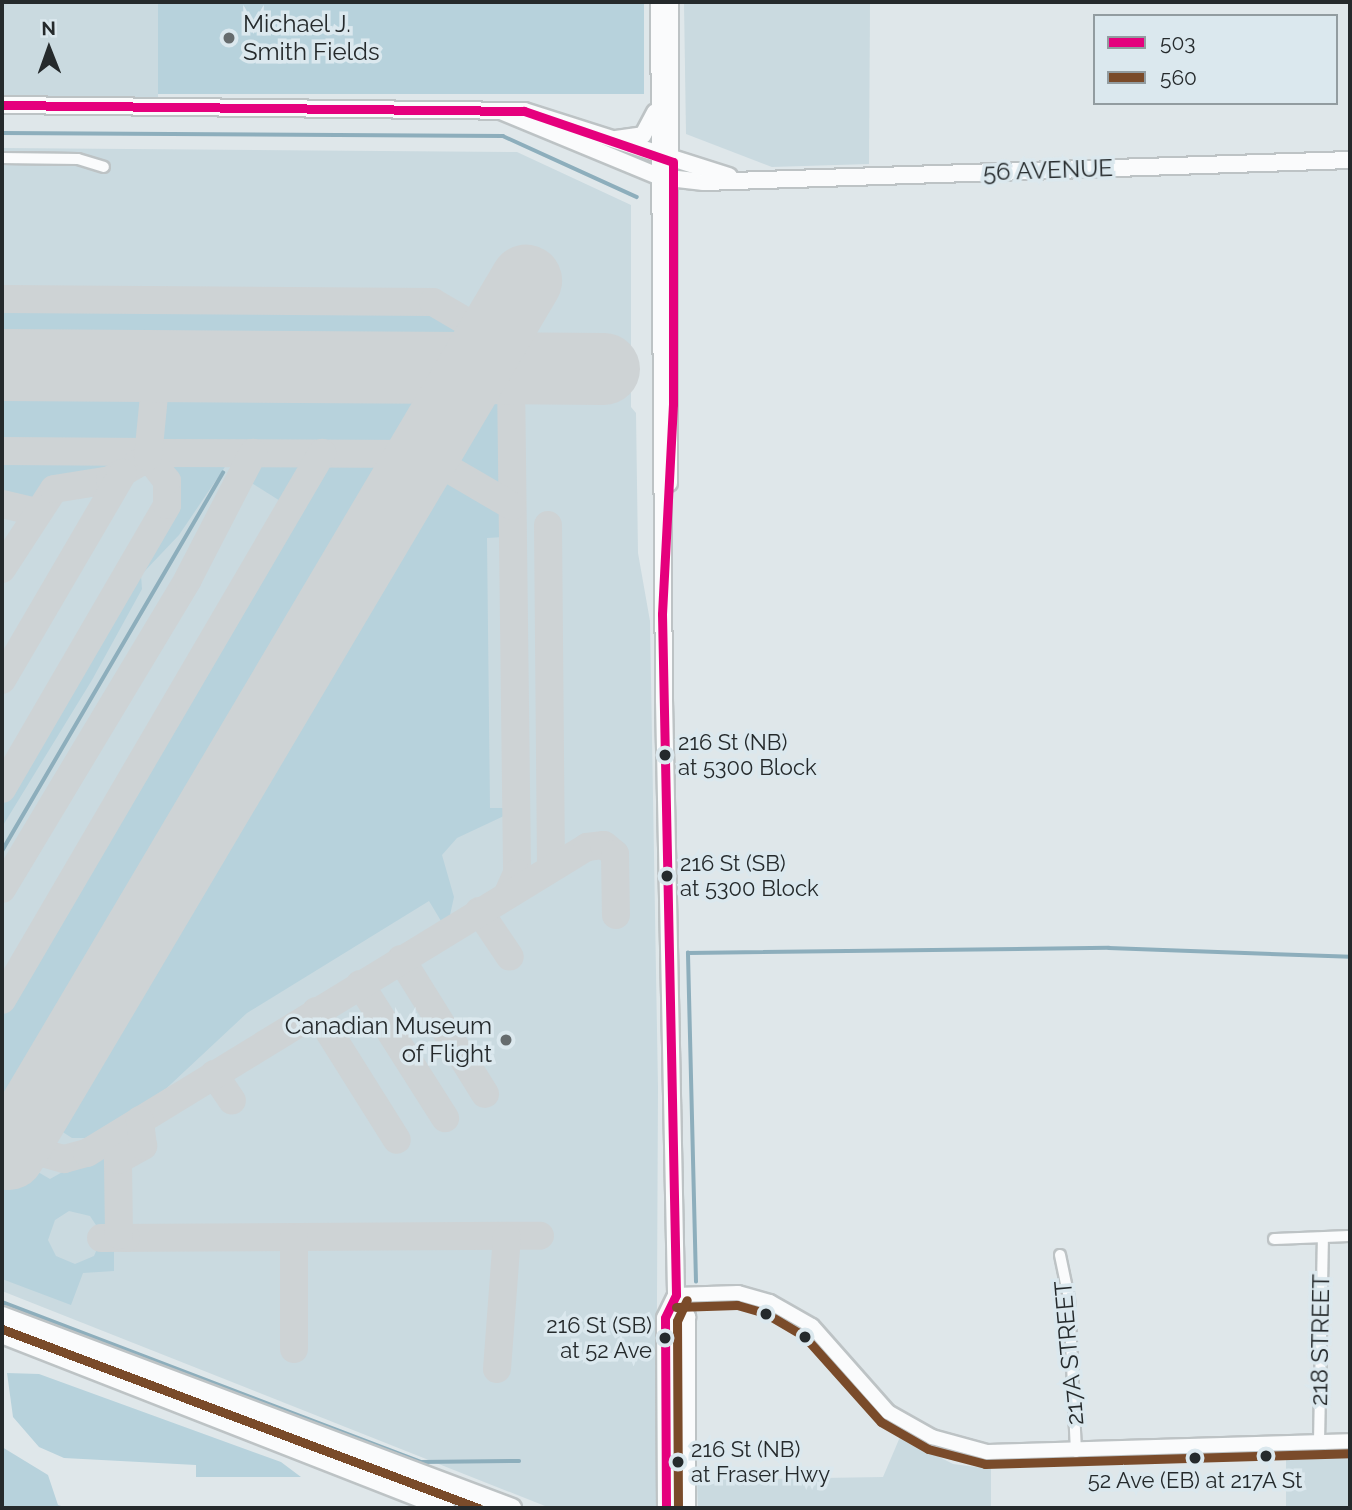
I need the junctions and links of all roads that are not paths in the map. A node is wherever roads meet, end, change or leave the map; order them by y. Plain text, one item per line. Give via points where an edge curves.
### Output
1 (659, 2) edge
2 (670, 2) edge
3 (659, 92) junction
4 (2, 105) edge
5 (501, 111) junction
6 (604, 137) junction
7 (2, 158) edge
8 (666, 160) junction
9 (1350, 160) edge
10 (104, 167) dead end
11 (666, 178) junction
12 (745, 179) junction
13 (1350, 1236) edge
14 (1323, 1238) junction
15 (1274, 1239) dead end
16 (1060, 1255) dead end
17 (676, 1295) junction
18 (2, 1316) edge
19 (2, 1334) edge
20 (1350, 1441) edge
21 (1319, 1442) junction
22 (1076, 1452) junction
23 (445, 1508) edge
24 (512, 1508) edge
25 (666, 1508) edge
26 (687, 1508) edge

1 - 3 main road
2 - 8 main road
3 - 6 main road via 643,135
3 - 8 main road
4 - 5 main road, 56 AVENUE
5 - 6 main road, 56 AVENUE via 557,118
5 - 11 main road, 56 AVENUE
6 - 8 main road, 56 AVENUE
7 - 10 street via 78,159
8 - 11 main road
8 - 12 main road, 56 AVENUE
9 - 12 main road, 56 AVENUE
11 - 12 main road, 56 AVENUE
11 - 17 main road via 664,535
13 - 14 street
14 - 15 street
14 - 21 street, 218 STREET
16 - 22 street, 217A STREET via 1069,1298
17 - 22 street via 738,1293 770,1302 812,1326 888,1412 932,1437 987,1452
17 - 25 main road via 665,1318
17 - 26 main road via 687,1317
18 - 24 main road
19 - 23 main road
20 - 21 street
21 - 22 street

